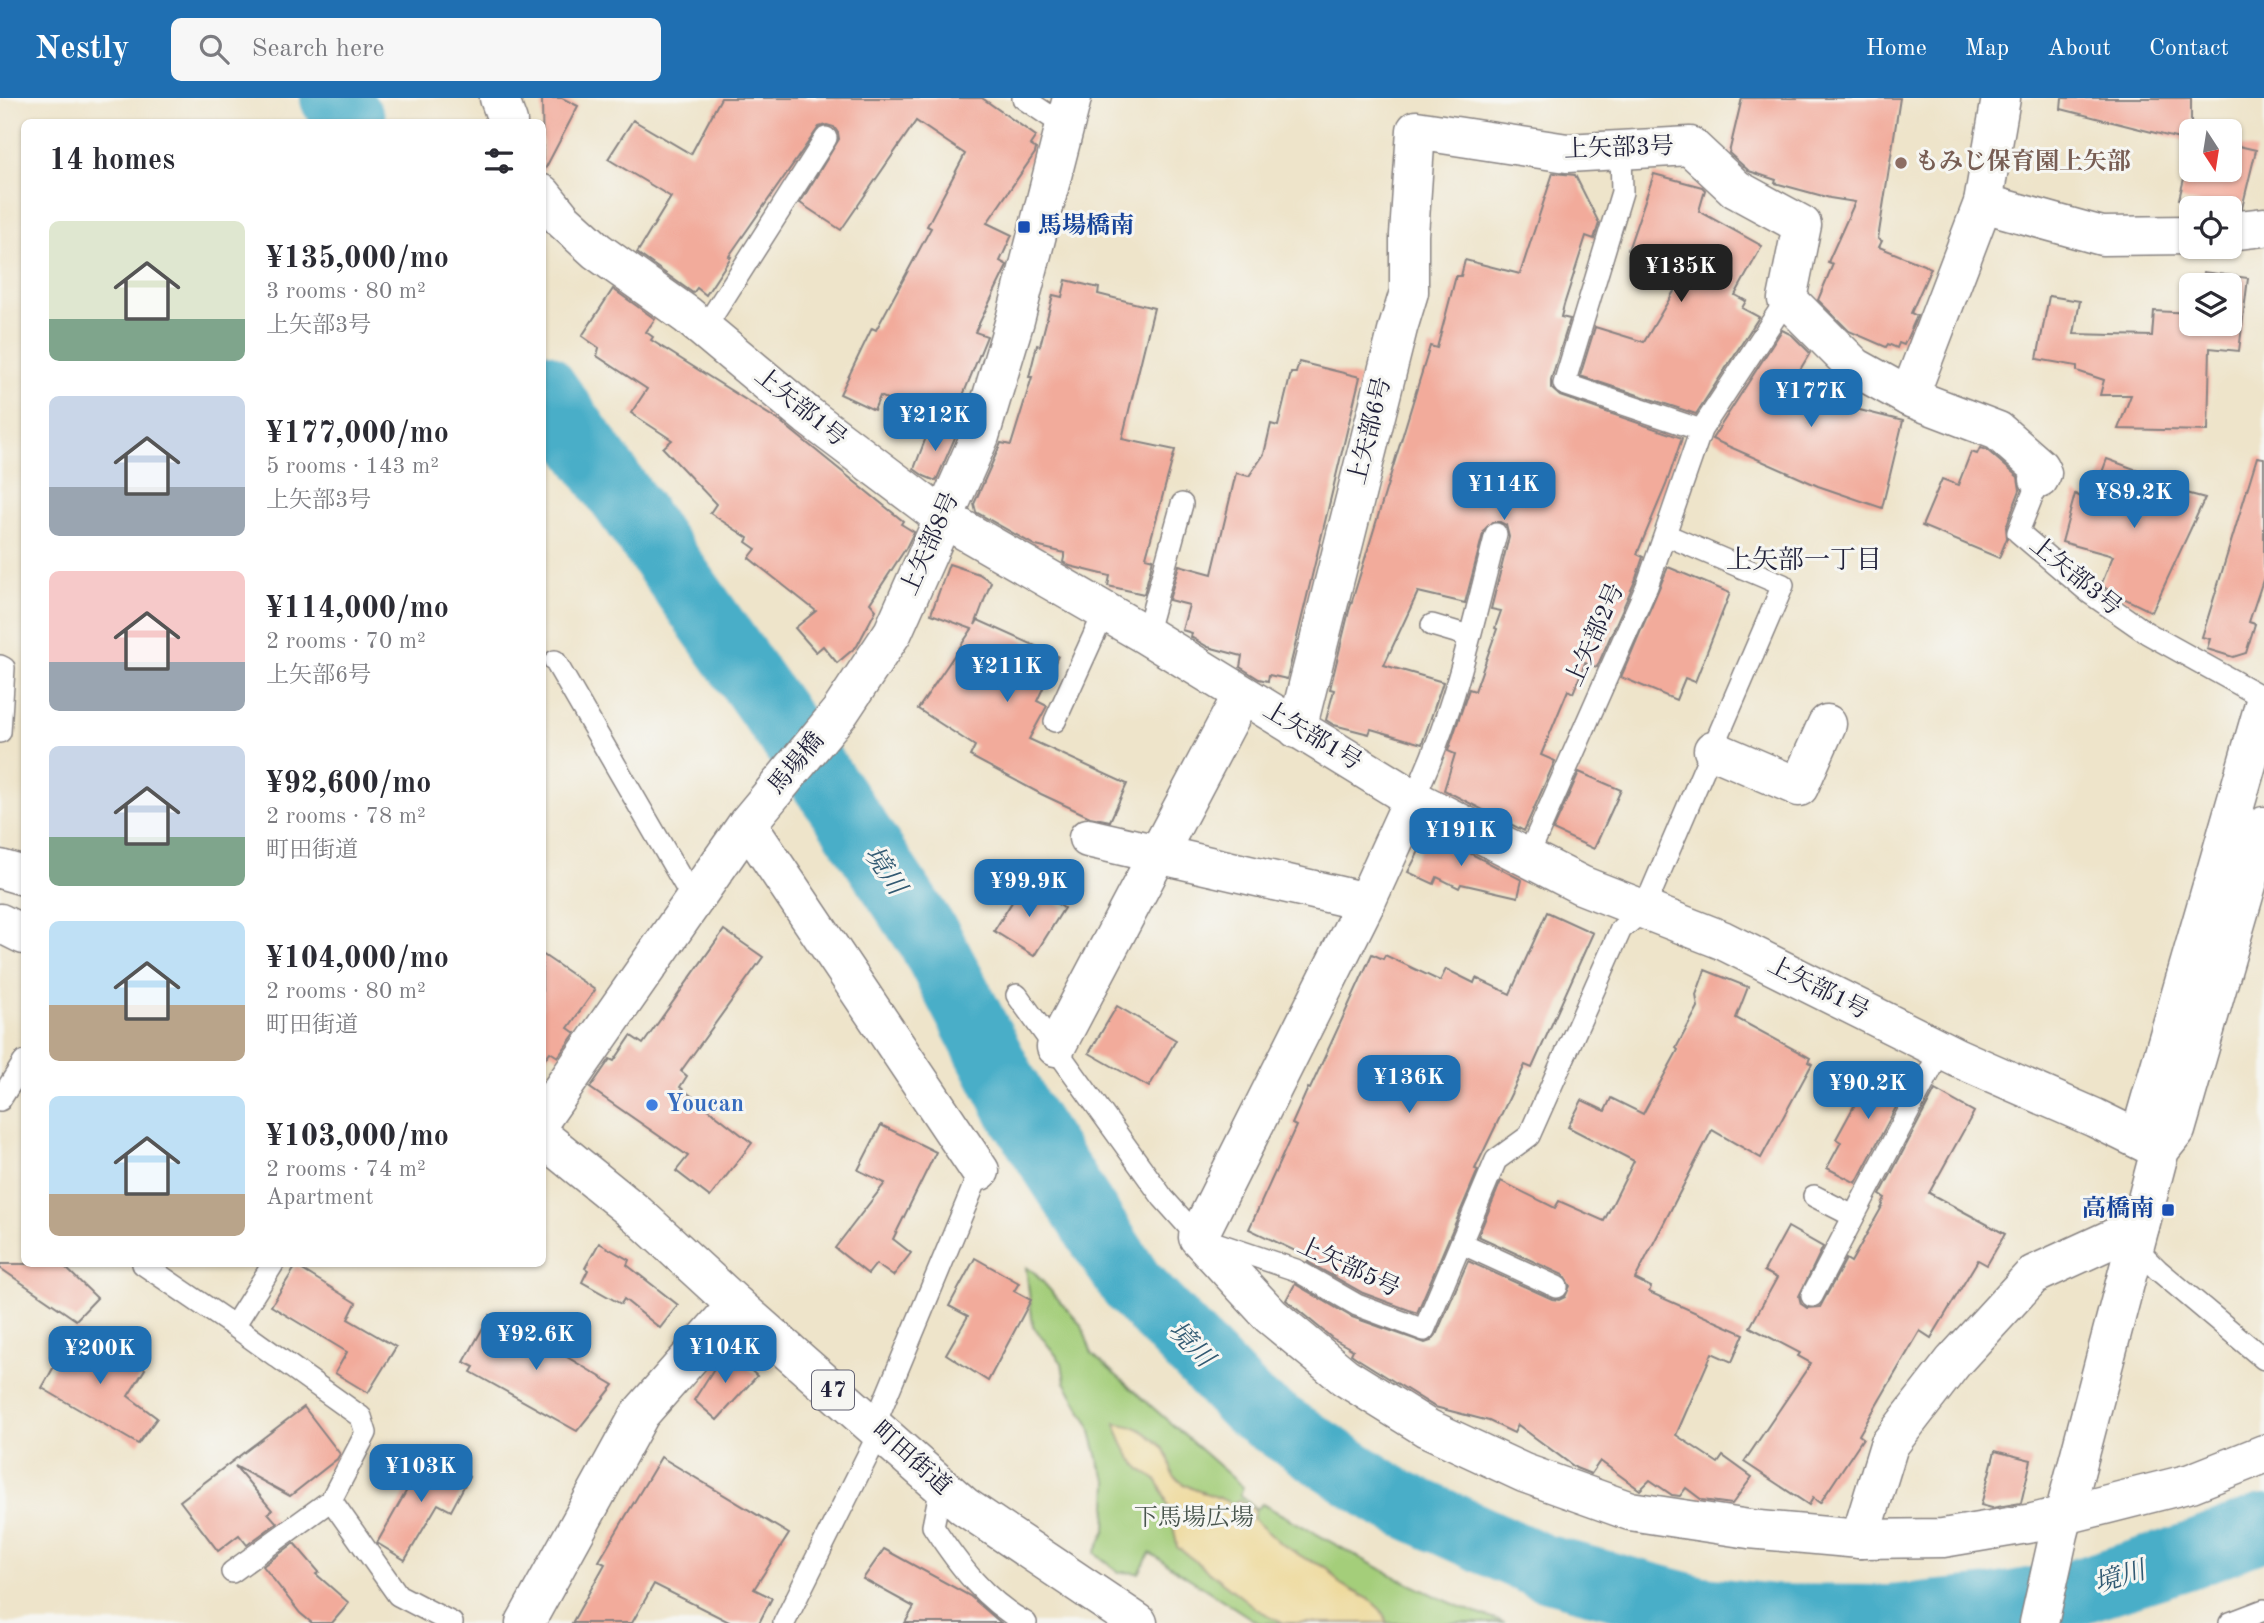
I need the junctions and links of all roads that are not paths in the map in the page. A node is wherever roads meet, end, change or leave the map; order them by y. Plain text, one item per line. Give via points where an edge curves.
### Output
1 (499, 98) edge
2 (1023, 98) edge
3 (2001, 98) edge
4 (1069, 112) edge
5 (507, 119) edge
6 (1416, 131) joint
7 (827, 138) dead end
8 (1621, 151) junction
9 (546, 199) edge
10 (1983, 203) junction
11 (2264, 227) edge
12 (2242, 230) edge
13 (2179, 235) edge
14 (1787, 299) junction
15 (704, 329) junction
16 (1909, 397) junction
17 (1701, 430) junction
18 (2039, 479) joint
19 (1182, 504) dead end
20 (943, 517) junction
21 (1496, 534) dead end
22 (1666, 535) junction
23 (1105, 611) junction
24 (1432, 625) dead end
25 (1146, 635) junction
26 (1469, 636) junction
27 (555, 661) dead end
28 (0, 666) edge
29 (1242, 695) junction
30 (2264, 698) edge
31 (2264, 705) edge
32 (835, 719) joint
33 (1055, 720) dead end
34 (1827, 724) dead end
35 (1297, 729) junction
36 (0, 732) edge
37 (1713, 750) junction
38 (1413, 799) junction
39 (753, 817) junction
40 (2264, 826) edge
41 (1088, 838) dead end
42 (1155, 855) junction
43 (1527, 858) junction
44 (0, 869) edge
45 (21, 875) edge
46 (693, 899) junction
47 (1366, 902) junction
48 (1643, 911) junction
49 (0, 923) edge
50 (21, 934) edge
51 (1017, 995) dead end
52 (1056, 1046) junction
53 (1941, 1050) junction
54 (21, 1067) edge
55 (0, 1100) edge
56 (546, 1112) edge
57 (546, 1140) edge
58 (2160, 1150) junction
59 (980, 1171) joint
60 (1814, 1196) dead end
61 (1853, 1216) junction
62 (2138, 1236) junction
63 (1198, 1237) junction
64 (1461, 1243) junction
65 (147, 1267) edge
66 (271, 1267) edge
67 (1558, 1287) dead end
68 (1812, 1296) dead end
69 (736, 1306) junction
70 (234, 1326) junction
71 (2264, 1359) edge
72 (877, 1428) junction
73 (2264, 1454) edge
74 (941, 1487) junction
75 (331, 1500) junction
76 (2062, 1524) junction
77 (1860, 1539) junction
78 (232, 1572) dead end
79 (2264, 1610) edge
80 (452, 1623) edge
81 (525, 1623) edge
82 (784, 1623) edge
83 (1026, 1623) edge
84 (1138, 1623) edge
85 (2039, 1623) edge
86 (2230, 1623) edge

1 - 5 street
2 - 4 lane
3 - 10 street
4 - 20 street, 上矢部8号 via 980,436
6 - 8 street, 上矢部3号 via 1567,153
6 - 35 street, 上矢部6号 via 1409,292
7 - 15 lane
8 - 14 street, 上矢部3号 via 1690,146 1736,189 1802,225
8 - 17 lane via 1622,192 1564,384
9 - 15 street, 上矢部1号 via 597,251
10 - 13 street via 2102,236
10 - 16 street
11 - 12 street
14 - 16 street, 上矢部3号 via 1855,367
14 - 17 lane, 上矢部2号
15 - 20 street, 上矢部1号 via 807,416
16 - 18 street, 上矢部3号 via 1998,431 2039,467
17 - 22 lane, 上矢部2号
18 - 30 lane, 上矢部3号 via 2018,532 2091,594 2147,633
19 - 25 lane
20 - 23 street, 上矢部1号
20 - 32 street, 上矢部8号 via 893,632
21 - 26 lane
22 - 37 lane via 1783,585
22 - 43 lane, 上矢部2号
23 - 25 street, 上矢部1号
23 - 33 lane
24 - 26 lane
25 - 29 street, 上矢部1号
26 - 38 lane via 1427,772
27 - 46 lane
28 - 36 lane via 4,668
29 - 35 street, 上矢部1号
29 - 42 street
31 - 58 street via 2146,1115
32 - 39 street, 馬場橋
34 - 37 street via 1799,787
35 - 38 street, 上矢部1号
37 - 48 lane
38 - 43 street, 上矢部1号
38 - 47 street
39 - 46 street, 馬場橋
39 - 59 street
40 - 58 street via 2176,1130
41 - 42 street
42 - 47 street
42 - 52 street
43 - 48 street, 上矢部1号
44 - 45 street
46 - 56 street, 馬場橋
47 - 63 street
48 - 53 street, 上矢部1号 via 1722,940
48 - 64 lane, 上矢部5号 via 1621,929 1529,1136 1496,1160
49 - 50 street
51 - 52 lane, 上矢部5号
52 - 63 lane, 上矢部5号 via 1163,1198
53 - 58 street, 上矢部1号
53 - 61 lane
54 - 55 lane
57 - 69 street, 町田街道 / 47 via 637,1214
58 - 62 street
59 - 72 lane
60 - 61 lane
61 - 68 lane
62 - 71 lane via 2158,1270
62 - 76 street
62 - 77 street via 2033,1275 1954,1361 1889,1444
63 - 64 lane, 上矢部5号 via 1296,1270 1357,1305 1424,1330
63 - 77 street via 1271,1316 1345,1377 1427,1428 1524,1474 1630,1511
64 - 67 lane
65 - 70 lane
66 - 70 lane
69 - 72 street, 町田街道 / 47
69 - 81 street via 640,1414
70 - 75 lane via 360,1418 366,1433
72 - 74 street, 町田街道 / 47
72 - 82 lane
73 - 76 street via 2192,1483
74 - 83 lane via 933,1526 983,1592
74 - 84 street, 町田街道 / 47
75 - 78 lane
75 - 80 lane via 398,1595
76 - 77 street via 2033,1523 1943,1538
76 - 85 street
79 - 86 lane

